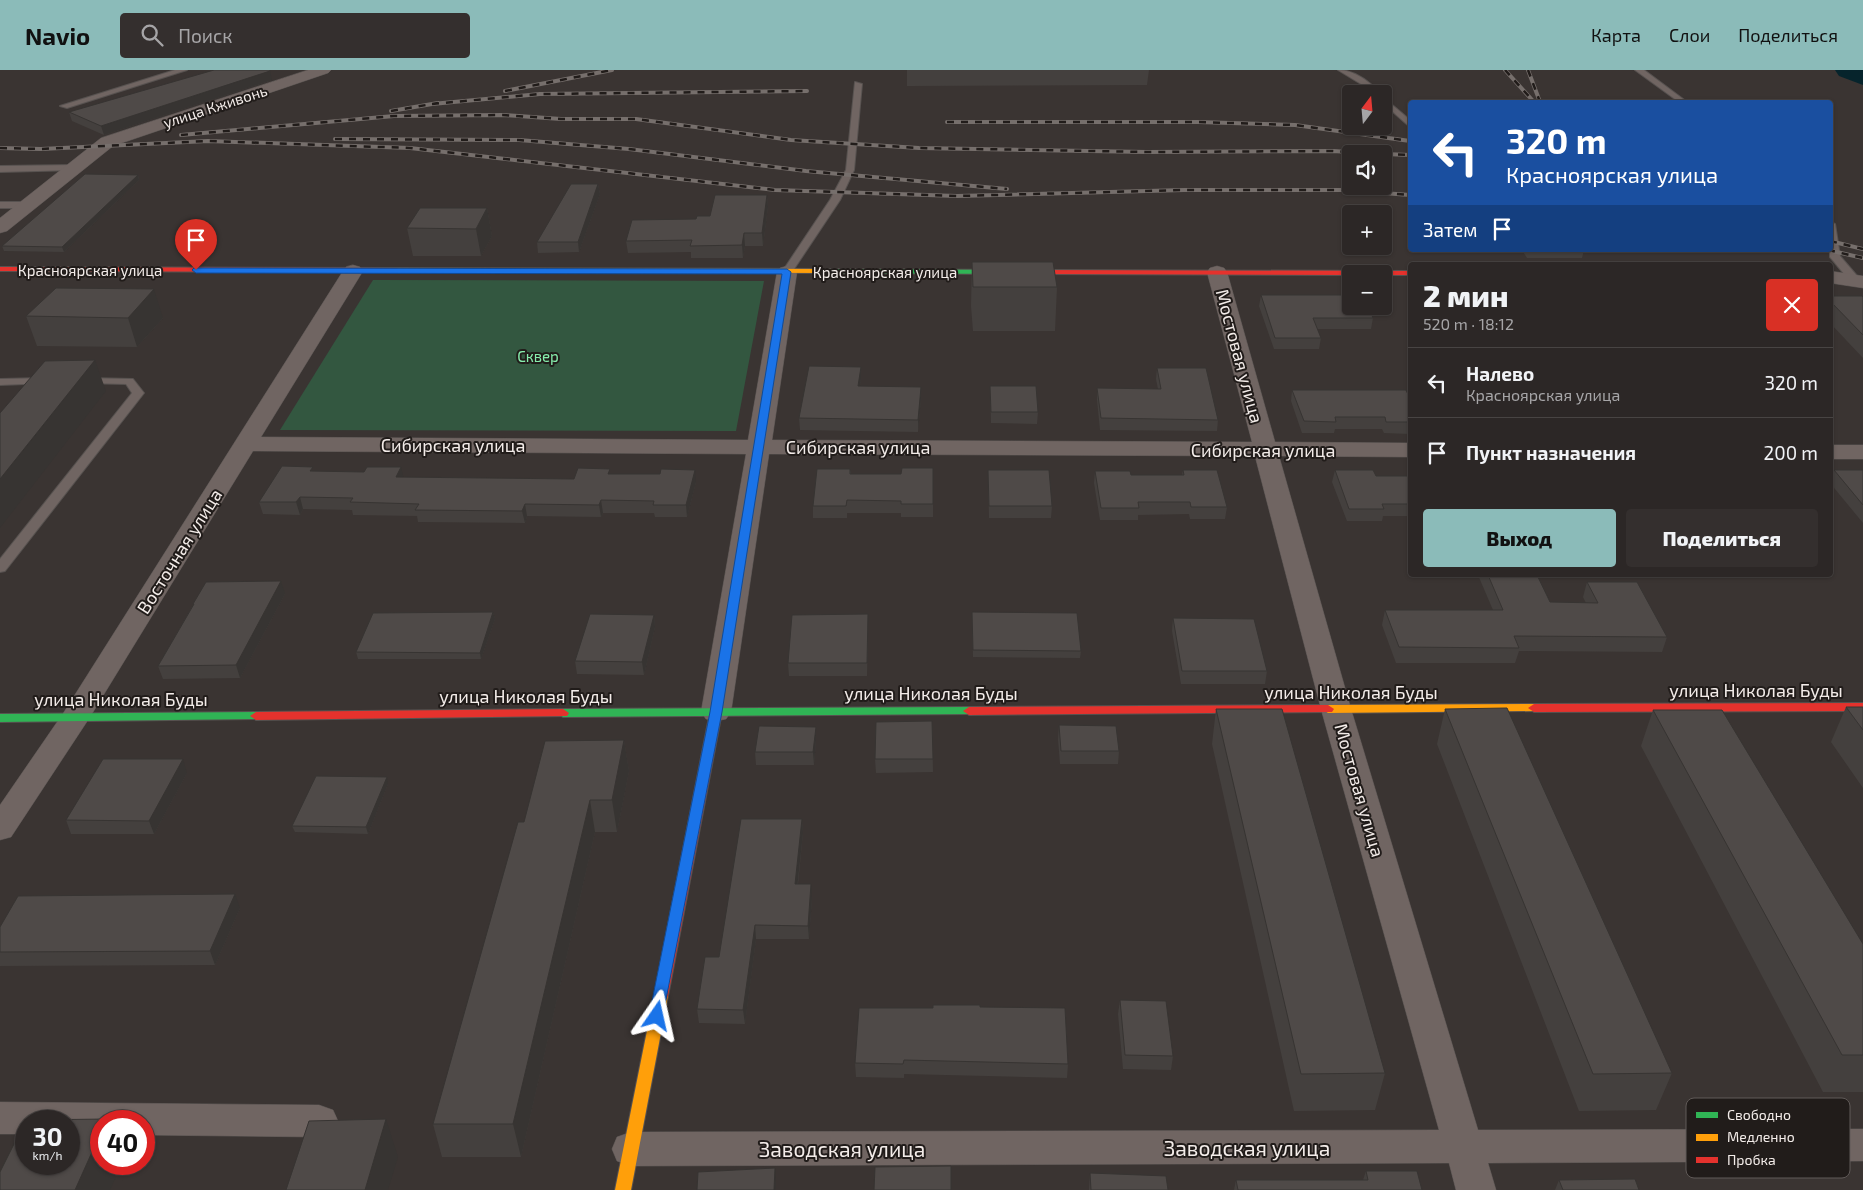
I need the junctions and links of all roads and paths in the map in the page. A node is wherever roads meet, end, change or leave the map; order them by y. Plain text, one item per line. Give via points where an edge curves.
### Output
1 (183, 70) edge
2 (323, 70) edge
3 (1342, 70) edge
4 (1639, 70) edge
5 (858, 84) dead end
6 (1367, 85) edge
7 (1679, 100) edge
8 (64, 106) dead end
9 (1392, 108) edge
10 (1408, 123) edge
11 (73, 168) junction
12 (0, 169) edge
13 (0, 205) edge
14 (30, 205) junction
15 (0, 227) edge
16 (1833, 244) edge
17 (0, 269) edge
18 (354, 271) junction
19 (787, 272) junction
20 (1217, 272) junction
21 (1408, 273) edge
22 (1833, 277) edge
23 (1859, 280) edge
24 (73, 381) edge
25 (0, 382) edge
26 (42, 395) edge
27 (246, 444) junction
28 (759, 446) junction
29 (1265, 450) junction
30 (1408, 450) edge
31 (1833, 452) edge
32 (1863, 452) edge
33 (0, 568) edge
34 (1863, 707) edge
35 (1336, 709) junction
36 (716, 712) junction
37 (75, 717) junction
38 (0, 718) edge
39 (0, 829) edge
40 (0, 1118) edge
41 (319, 1121) edge
42 (1686, 1145) edge
43 (1850, 1145) edge
44 (1863, 1145) edge
45 (1464, 1146) junction
46 (631, 1149) junction
47 (623, 1190) edge
48 (1476, 1190) edge

1 - 8 lane
2 - 11 street, улица Кживонь via 107,142
3 - 6 lane
4 - 7 lane
5 - 19 lane via 850,170 835,200
9 - 10 lane
11 - 12 lane
11 - 14 street, улица Кживонь
13 - 14 lane
14 - 15 street, улица Кживонь
16 - 23 lane via 1835,257
17 - 18 street, Красноярская улица
18 - 19 street, Красноярская улица
18 - 27 street, Восточная улица
19 - 20 street, Красноярская улица
19 - 28 street
20 - 21 street, Красноярская улица
20 - 29 street, Мостовая улица
22 - 23 street
24 - 33 lane via 130,382 138,393
25 - 26 lane via 54,381
27 - 28 street, Сибирская улица
27 - 37 street, Восточная улица
28 - 29 street, Сибирская улица
28 - 36 street
29 - 30 street, Сибирская улица
29 - 35 street, Мостовая улица
31 - 32 street
34 - 35 street, улица Николая Буды
35 - 36 street, улица Николая Буды
35 - 45 street, Мостовая улица
36 - 37 street, улица Николая Буды
36 - 46 street
37 - 38 street, улица Николая Буды
37 - 39 street, Восточная улица
40 - 41 street
42 - 45 street, Заводская улица
43 - 44 street, Заводская улица
45 - 46 street, Заводская улица
45 - 48 street, Мостовая улица
46 - 47 street

